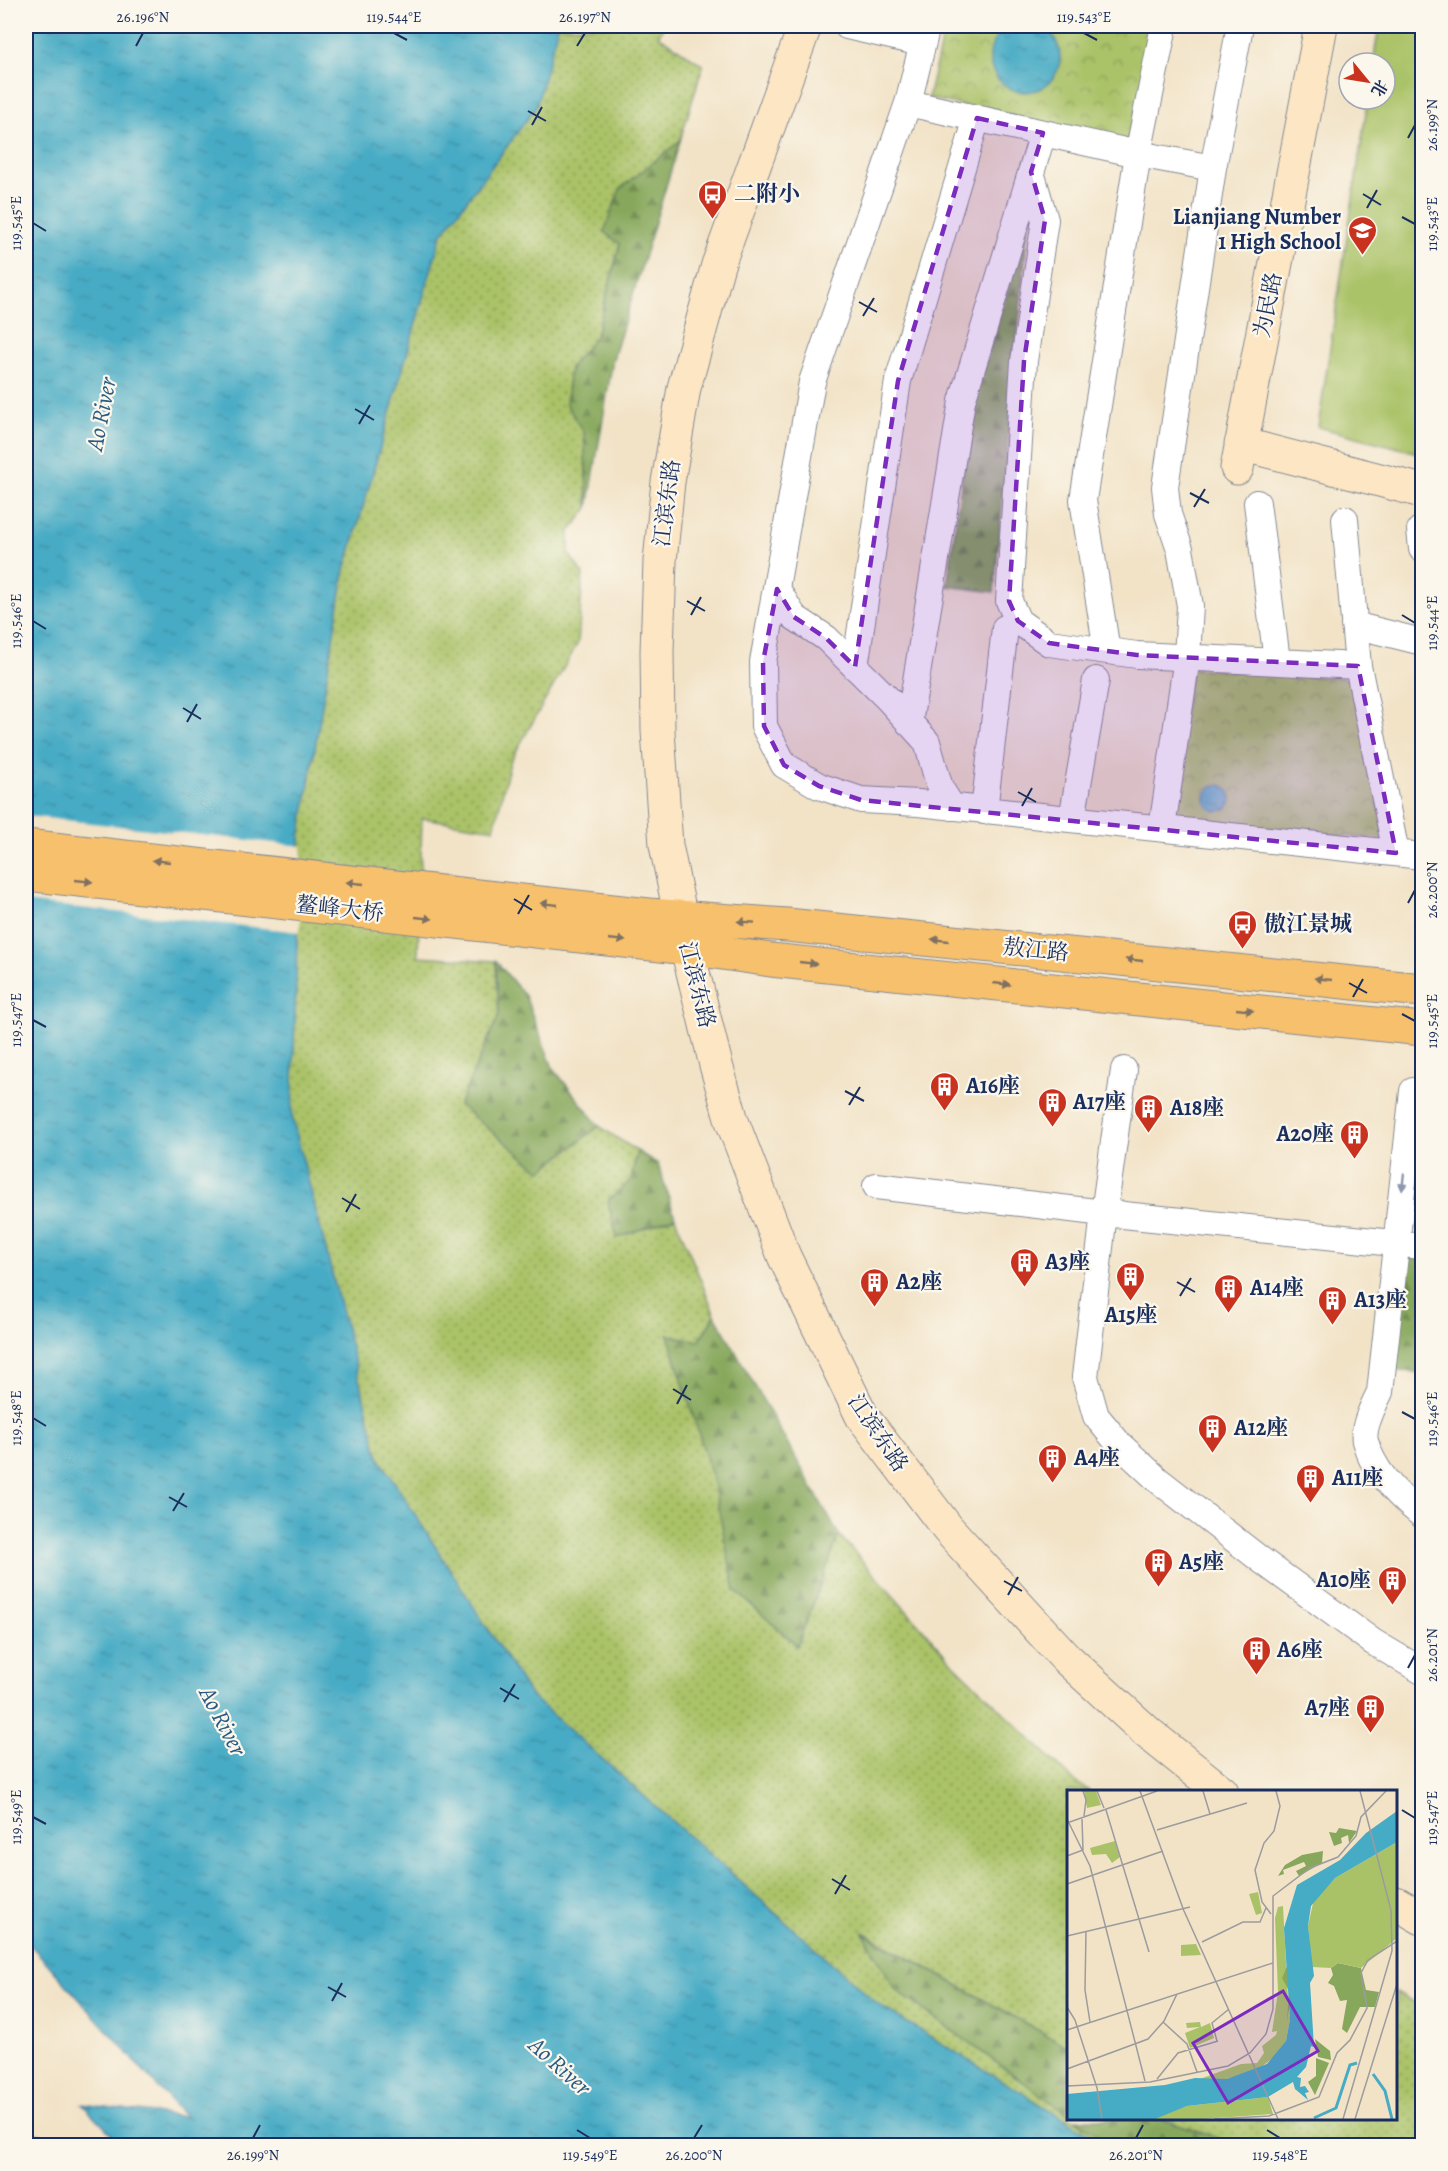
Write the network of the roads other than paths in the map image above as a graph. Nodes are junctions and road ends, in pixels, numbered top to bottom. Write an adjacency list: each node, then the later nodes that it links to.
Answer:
1 (805, 26): 35 (main road, 江滨东路)
2 (847, 26): 6 (street)
3 (1164, 26): 10 (street)
4 (1240, 26): 11 (street)
5 (1321, 26): 13 (main road, 为民路)
6 (924, 34): 7 (street)
7 (908, 103): 8 (street); 16 (street)
8 (977, 118): 9 (street); 24 (street)
9 (1043, 133): 10 (street); 12 (street)
10 (1138, 154): 11 (street); 20 (street)
11 (1213, 168): 21 (street)
12 (1031, 172): 20 (street); 26 (street)
13 (1422, 491)
14 (1257, 503): 22 (street)
15 (1345, 519): 17 (street)
16 (777, 589): 24 (street); 27 (street)
17 (1354, 625): 19 (street); 23 (street)
18 (1005, 628): 28 (street)
19 (1422, 642)
20 (1107, 651): 21 (street)
21 (1187, 657): 22 (street); 30 (street)
22 (1276, 661): 23 (street)
23 (1358, 666): 32 (street)
24 (855, 667): 26 (street)
25 (1096, 680): 29 (street)
26 (909, 723): 27 (street)
27 (952, 807): 28 (street)
28 (984, 812): 29 (street)
29 (1072, 819): 30 (street)
30 (1162, 828): 32 (street)
31 (26, 846): 35 (main road, 鳌峰大桥, one-way to 31)
32 (1396, 853): 33 (street)
33 (1422, 856)
34 (26, 874): 35 (main road, 鳌峰大桥, one-way to 35)
35 (668, 931): 36 (main road, 敖江路, one-way to 35); 37 (main road, 敖江路, one-way to 37); 46 (main road, 江滨东路)
36 (1422, 990)
37 (1422, 1029)
38 (1124, 1070): 41 (street)
39 (1422, 1093): 42 (street, one-way to 42)
40 (876, 1186): 41 (street)
41 (1104, 1213): 42 (street); 45 (street)
42 (1397, 1243): 43 (street); 44 (street)
43 (1422, 1246)
44 (1422, 1515)
45 (1422, 1671)
46 (1221, 1790)
47 (1397, 1904): 48 (main road)
48 (1422, 1918)

